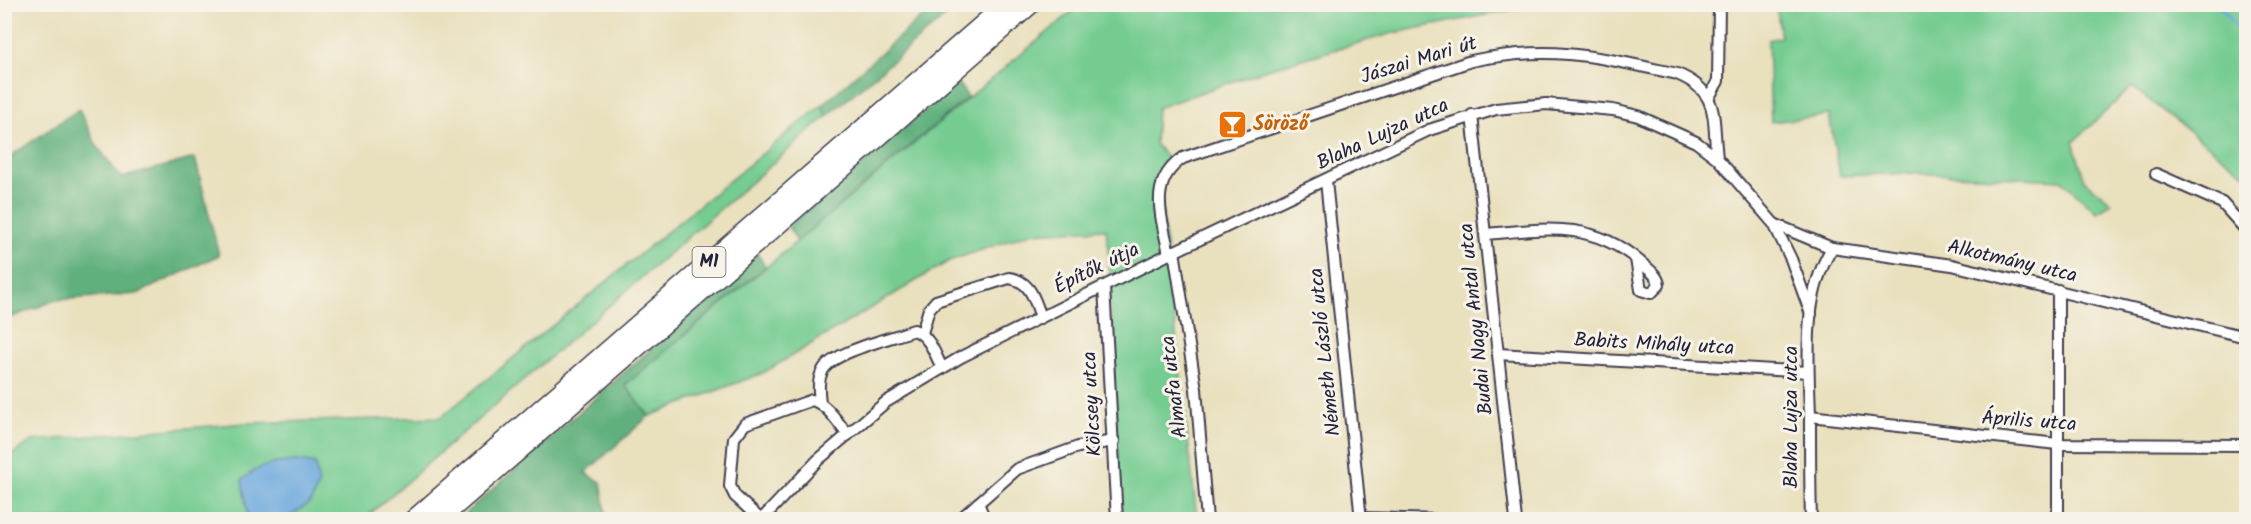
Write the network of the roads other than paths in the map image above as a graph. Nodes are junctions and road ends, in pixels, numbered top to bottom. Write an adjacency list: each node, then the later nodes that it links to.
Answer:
1 (1005, 4): 32 (highway, M1)
2 (1030, 4): 33 (highway, M1)
3 (1719, 4): 4 (street)
4 (1709, 97): 6 (street); 13 (street, Jászai Mari út)
5 (1472, 115): 6 (street, Blaha Lujza utca); 8 (street, Blaha Lujza utca); 11 (street, Budai Nagy Antal utca)
6 (1717, 158): 9 (street, Blaha Lujza utca)
7 (2156, 174): 10 (street)
8 (1326, 181): 13 (street, Blaha Lujza utca); 39 (street, Németh László utca)
9 (1774, 224): 12 (street, Alkotmány utca); 18 (street, Blaha Lujza utca)
10 (2247, 230)
11 (1487, 234): 14 (street); 22 (street, Budai Nagy Antal utca)
12 (1832, 248): 16 (street, Alkotmány utca); 18 (street, Blaha Lujza utca)
13 (1172, 252): 15 (street, Építők útja); 38 (street, Almafa utca)
14 (1636, 259)
15 (1104, 287): 19 (street, Építők útja); 28 (street, Kölcsey utca)
16 (2058, 290): 21 (street, Alkotmány utca); 29 (street)
17 (2247, 313): 21 (street, Alkotmány utca)
18 (1811, 314): 24 (street, Blaha Lujza utca)
19 (1041, 317): 20 (street, Építők útja); 23 (street, Építők útja)
20 (922, 333): 23 (street); 25 (street)
21 (2244, 337)
22 (1498, 354): 24 (street, Babits Mihály utca); 41 (street, Budai Nagy Antal utca)
23 (942, 368): 27 (street, Építők útja)
24 (1808, 372): 26 (street, Blaha Lujza utca)
25 (819, 402): 27 (street); 34 (street, Építők útja)
26 (1810, 416): 29 (street, Április utca); 42 (street, Blaha Lujza utca)
27 (848, 435): 34 (street, Építők útja)
28 (1114, 441): 31 (street); 37 (street, Kölcsey utca)
29 (2057, 444): 30 (street, Április utca); 43 (street)
30 (2247, 445)
31 (978, 503): 35 (street); 36 (street)
32 (413, 519)
33 (439, 519)
34 (761, 519)
35 (959, 519)
36 (985, 519)
37 (1117, 519)
38 (1207, 519)
39 (1361, 519): 40 (street)
40 (1443, 519)
41 (1516, 519)
42 (1811, 519)
43 (2058, 519)

